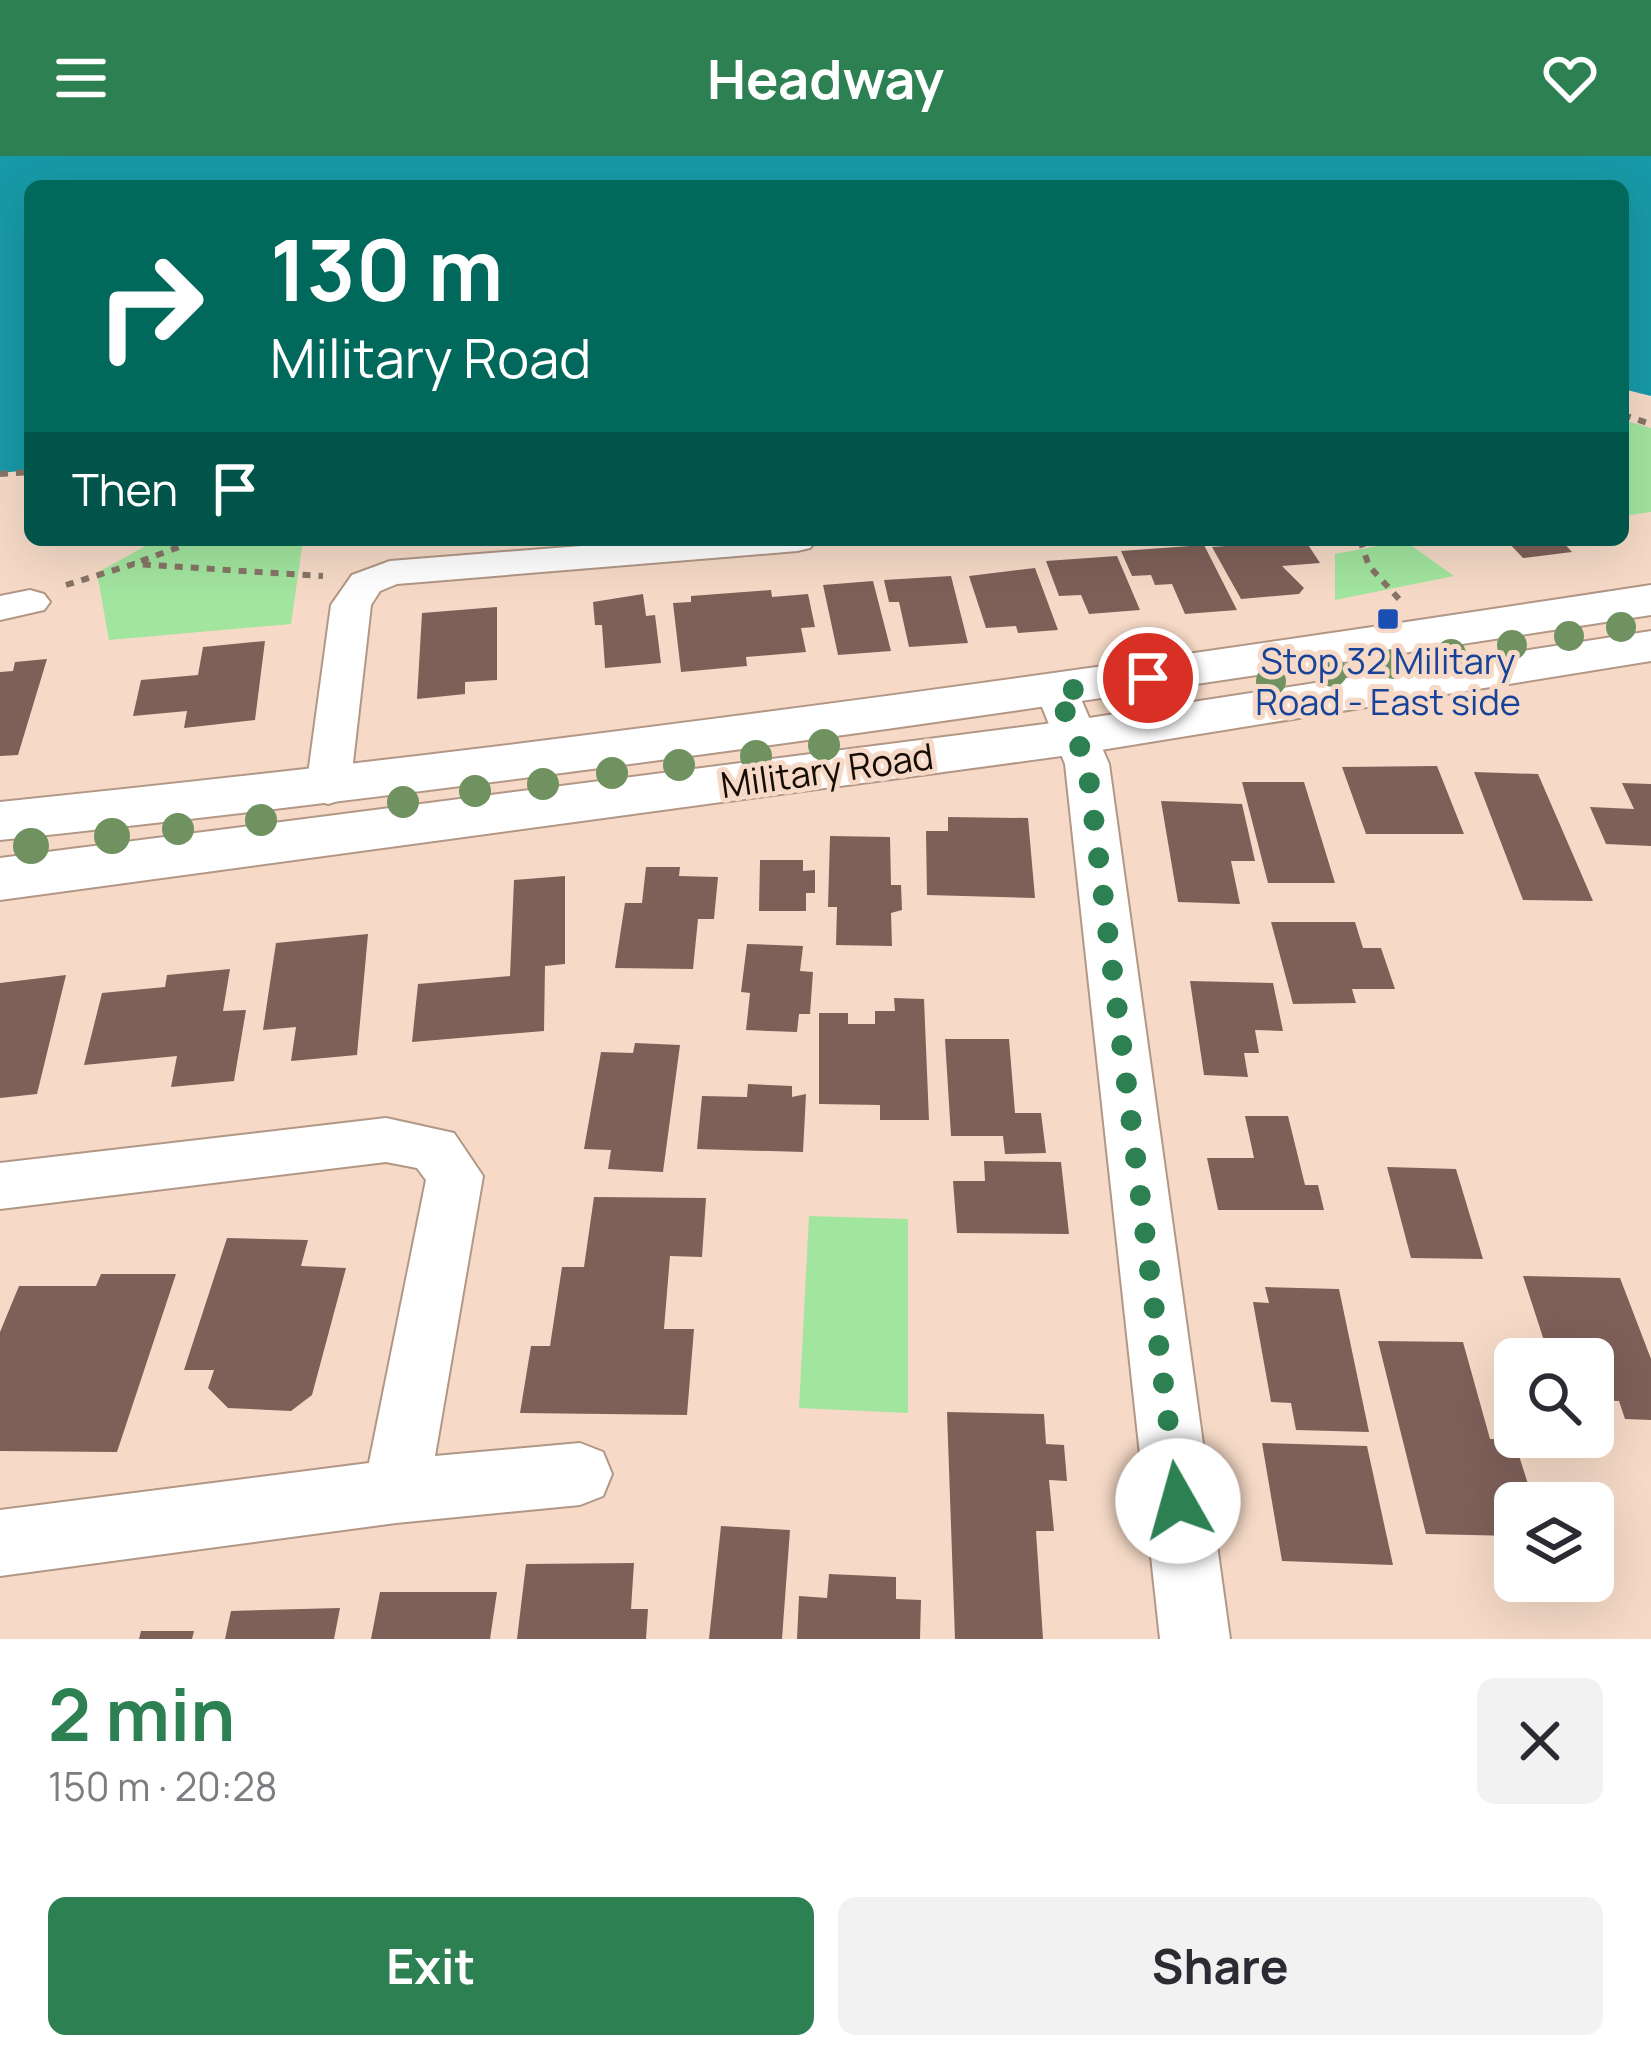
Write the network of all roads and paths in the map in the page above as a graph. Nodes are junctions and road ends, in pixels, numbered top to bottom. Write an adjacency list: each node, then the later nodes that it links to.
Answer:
1 (174, 546): 5 (path)
2 (182, 546): 6 (path)
3 (723, 546): 7 (street)
4 (1362, 546): 9 (path)
5 (134, 564): 6 (path); 10 (path)
6 (188, 565): 7 (path)
7 (365, 583): 13 (street)
8 (1651, 601): 12 (main road, Military Road)
9 (1405, 604)
10 (15, 605)
11 (1651, 646): 12 (main road, Military Road)
12 (1066, 715): 13 (main road, Military Road); 15 (main road, Military Road); 20 (street)
13 (328, 789): 14 (main road, Military Road)
14 (0, 820)
15 (0, 879)
16 (0, 1186): 18 (street)
17 (580, 1474): 18 (street)
18 (396, 1491): 19 (street)
19 (0, 1543)
20 (1195, 1639)

